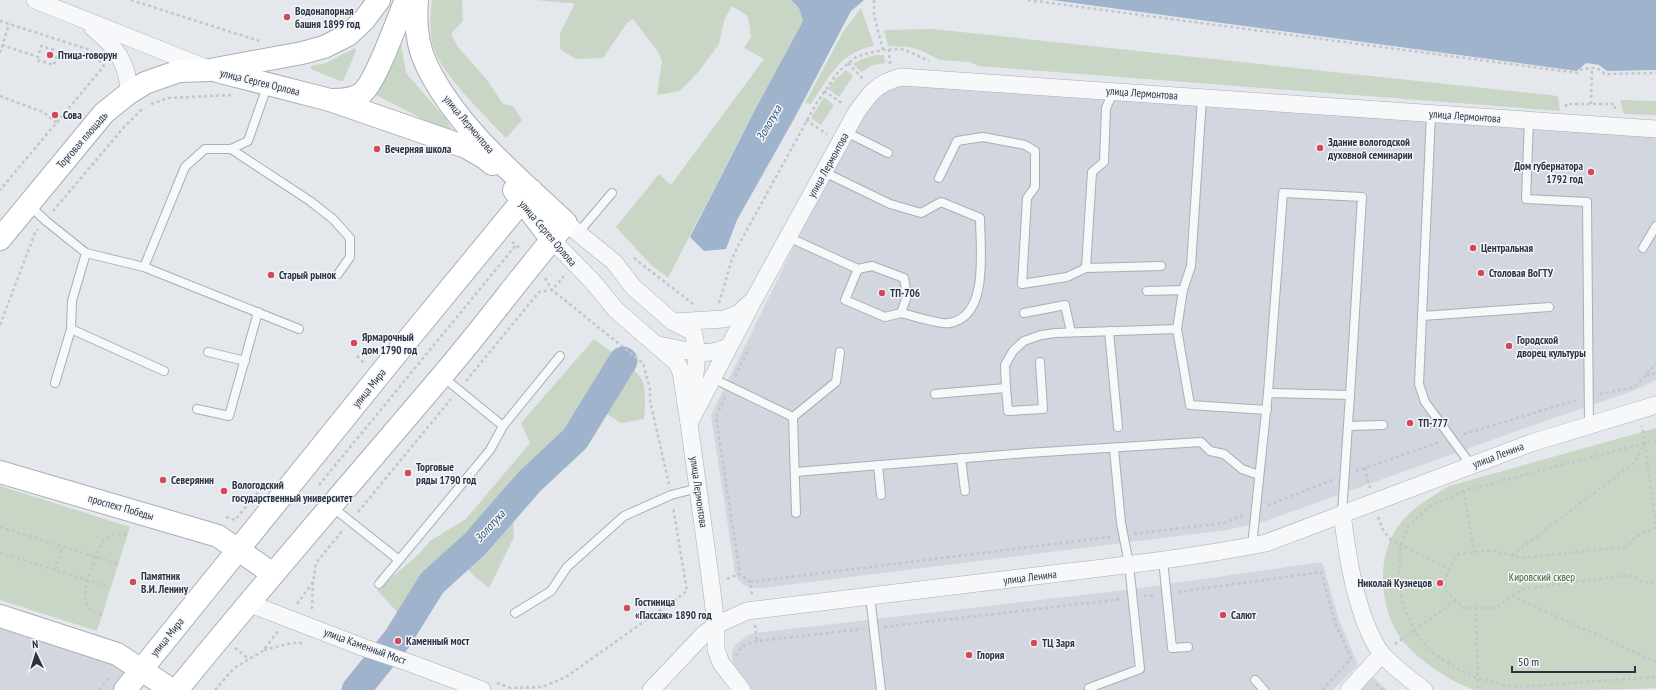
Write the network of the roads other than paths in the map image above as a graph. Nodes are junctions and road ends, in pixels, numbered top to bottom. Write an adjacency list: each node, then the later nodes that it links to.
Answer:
1 (35, 0): 6 (street, улица Сергея Орлова)
2 (379, 0): 7 (main road)
3 (392, 0): 11 (main road)
4 (406, 0): 11 (main road)
5 (417, 0): 22 (main road, улица Лермонтова)
6 (71, 14): 7 (street, улица Сергея Орлова); 10 (street)
7 (210, 70): 8 (main road, улица Сергея Орлова); 10 (main road, Торговая площадь)
8 (268, 84): 13 (main road, улица Сергея Орлова); 20 (lane)
9 (1111, 91): 12 (street, улица Лермонтова); 18 (street, улица Лермонтова); 37 (lane)
10 (129, 93): 27 (main road, Торговая площадь)
11 (359, 95): 13 (main road); 15 (main road)
12 (1202, 98): 14 (street, улица Лермонтова); 40 (lane)
13 (330, 100): 15 (main road, улица Сергея Орлова)
14 (1431, 114): 16 (street, улица Лермонтова); 47 (lane)
15 (378, 116): 19 (main road, улица Сергея Орлова)
16 (1529, 120): 17 (street, улица Лермонтова); 76 (lane)
17 (1656, 129)
18 (846, 132): 21 (lane); 23 (street, улица Лермонтова)
19 (466, 147): 22 (main road); 26 (main road, улица Сергея Орлова)
20 (231, 148): 36 (lane); 39 (lane)
21 (888, 153)
22 (497, 157): 26 (main road, улица Сергея Орлова)
23 (824, 172): 30 (street, улица Лермонтова); 45 (lane)
24 (939, 178): 37 (lane)
25 (612, 193): 29 (lane)
26 (526, 195): 29 (main road, улица Сергея Орлова); 32 (main road, улица Сергея Орлова); 94 (main road, улица Мира)
27 (28, 204): 31 (main road, Торговая площадь); 34 (lane)
28 (1656, 226): 33 (lane)
29 (572, 228): 32 (main road); 48 (street, улица Сергея Орлова)
30 (788, 237): 38 (lane); 42 (street, улица Лермонтова)
31 (0, 239)
32 (552, 240): 54 (street, улица Сергея Орлова); 63 (main road)
33 (1643, 248)
34 (86, 252): 36 (lane); 49 (lane)
35 (1161, 266): 37 (lane)
36 (144, 267): 44 (lane)
37 (1086, 268)
38 (858, 269): 45 (lane); 45 (lane)
39 (338, 274)
40 (1183, 290): 41 (lane); 51 (lane)
41 (1147, 291)
42 (753, 301): 48 (street, улица Лермонтова); 55 (street, улица Лермонтова)
43 (1548, 307): 47 (lane)
44 (258, 312): 50 (lane); 60 (lane)
45 (901, 313)
46 (1024, 313): 53 (lane)
47 (1422, 316): 83 (lane)
48 (673, 322): 54 (street); 58 (street, улица Сергея Орлова)
49 (71, 329): 62 (lane); 65 (lane)
50 (299, 329)
51 (1177, 329): 52 (lane); 72 (lane)
52 (1110, 331): 53 (lane); 79 (lane)
53 (1071, 332): 66 (lane)
54 (657, 345): 58 (street); 74 (street, улица Сергея Орлова)
55 (729, 346): 58 (street); 64 (street, улица Лермонтова)
56 (208, 352): 60 (lane)
57 (840, 352): 73 (lane)
58 (697, 353): 74 (street, улица Сергея Орлова)
59 (560, 356): 77 (lane)
60 (245, 360): 71 (lane)
61 (1040, 362): 66 (lane)
62 (164, 371)
63 (442, 376): 77 (lane); 90 (main road)
64 (712, 378): 73 (lane); 74 (street, улица Лермонтова)
65 (55, 383)
66 (1006, 388): 68 (lane)
67 (1268, 393): 69 (lane); 69 (lane); 72 (lane)
68 (935, 394)
69 (1350, 395): 78 (lane)
70 (1656, 405): 76 (street, улица Ленина)
71 (197, 409)
72 (1266, 410): 86 (lane)
73 (793, 417): 85 (lane)
74 (689, 423): 87 (street, улица Лермонтова)
75 (1383, 425): 78 (lane)
76 (1589, 425): 83 (street, улица Ленина)
77 (503, 426): 95 (lane)
78 (1348, 426): 92 (lane)
79 (1118, 427)
80 (1114, 449): 81 (lane); 86 (lane); 97 (lane)
81 (961, 458): 82 (lane); 88 (lane)
82 (878, 465): 85 (lane); 89 (lane)
83 (1471, 465): 92 (street, улица Ленина)
84 (0, 472): 94 (main road, проспект Победы)
85 (795, 472): 91 (lane)
86 (1259, 475): 93 (lane)
87 (698, 488): 102 (lane); 104 (street, улица Лермонтова)
88 (965, 491)
89 (881, 495)
90 (331, 506): 95 (lane); 98 (main road)
91 (796, 512)
92 (1342, 514): 93 (street, улица Ленина); 106 (street)
93 (1252, 546): 96 (street, улица Ленина)
94 (238, 549): 98 (main road); 107 (main road, улица Мира)
95 (399, 560): 99 (lane)
96 (1163, 560): 97 (street, улица Ленина); 105 (lane)
97 (1129, 564): 100 (street, улица Ленина); 110 (lane)
98 (273, 574): 101 (main road)
99 (379, 584)
100 (870, 596): 104 (street, улица Ленина); 116 (lane)
101 (248, 603): 109 (street, улица Каменный Мост); 113 (main road)
102 (514, 614)
103 (0, 616): 107 (main road)
104 (716, 625): 114 (street, улица Ленина); 115 (street, улица Лермонтова)
105 (1188, 647)
106 (1382, 654): 118 (street); 119 (street)
107 (142, 669): 111 (main road, улица Мира); 112 (main road)
108 (1255, 680): 117 (lane)
109 (489, 686)
110 (1089, 688)
111 (125, 690)
112 (172, 690)
113 (177, 690)
114 (651, 690)
115 (742, 690)
116 (881, 690)
117 (1264, 690)
118 (1349, 690)
119 (1424, 690)

